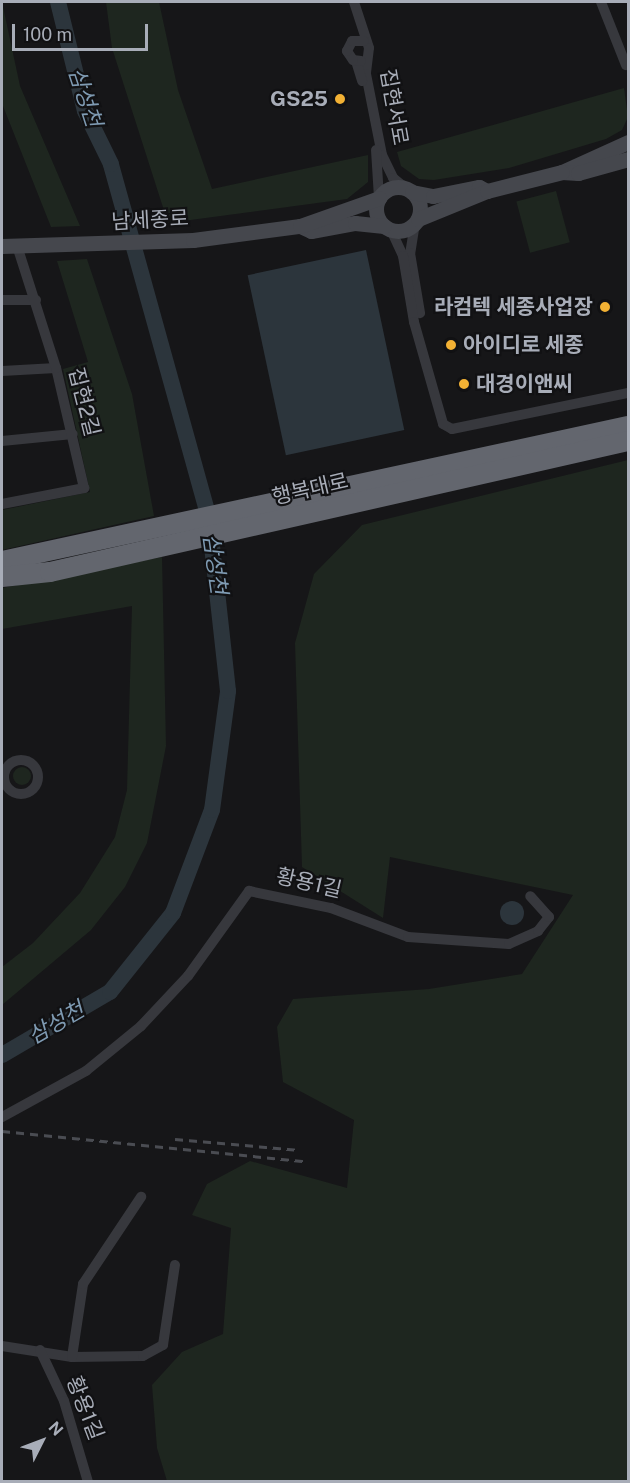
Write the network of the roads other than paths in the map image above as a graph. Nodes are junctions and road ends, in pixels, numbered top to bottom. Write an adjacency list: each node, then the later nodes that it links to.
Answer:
1 (354, 2): 3 (street); 4 (street)
2 (601, 2): 6 (street)
3 (352, 41): 4 (street); 5 (street)
4 (364, 41): 5 (street)
5 (362, 60): 10 (street, 집현서로); 12 (street, 집현서로)
6 (628, 69)
7 (628, 142): 9 (street)
8 (628, 159): 9 (street)
9 (562, 172): 11 (street)
10 (410, 191): 11 (street); 12 (street); 13 (street)
11 (487, 192): 13 (street)
12 (379, 198): 14 (street, 남세종로); 15 (street)
13 (416, 221): 15 (street); 19 (street)
14 (300, 226): 15 (street, 남세종로); 16 (street, 남세종로)
15 (387, 228): 19 (street)
16 (9, 246): 18 (street, 집현2길)
17 (2, 300): 18 (street)
18 (36, 300): 20 (street, 집현2길)
19 (419, 330): 22 (street)
20 (56, 368): 21 (street); 24 (street, 집현2길)
21 (2, 371)
22 (628, 393)
23 (628, 426): 28 (highway, 행복대로)
24 (73, 434): 25 (street); 27 (street, 집현2길)
25 (2, 441)
26 (628, 441): 28 (highway, 행복대로)
27 (2, 504)
28 (260, 515): 29 (highway, 행복대로); 30 (highway, 행복대로)
29 (2, 561)
30 (2, 577)
31 (530, 896): 32 (street, 황용1길)
32 (2, 1117)
33 (141, 1197): 37 (street, 황용1길)
34 (175, 1265): 37 (street, 황용1길)
35 (2, 1346): 36 (street, 황용1길)
36 (40, 1350): 37 (street, 황용1길); 38 (street, 황용1길)
37 (72, 1357)
38 (88, 1482)

